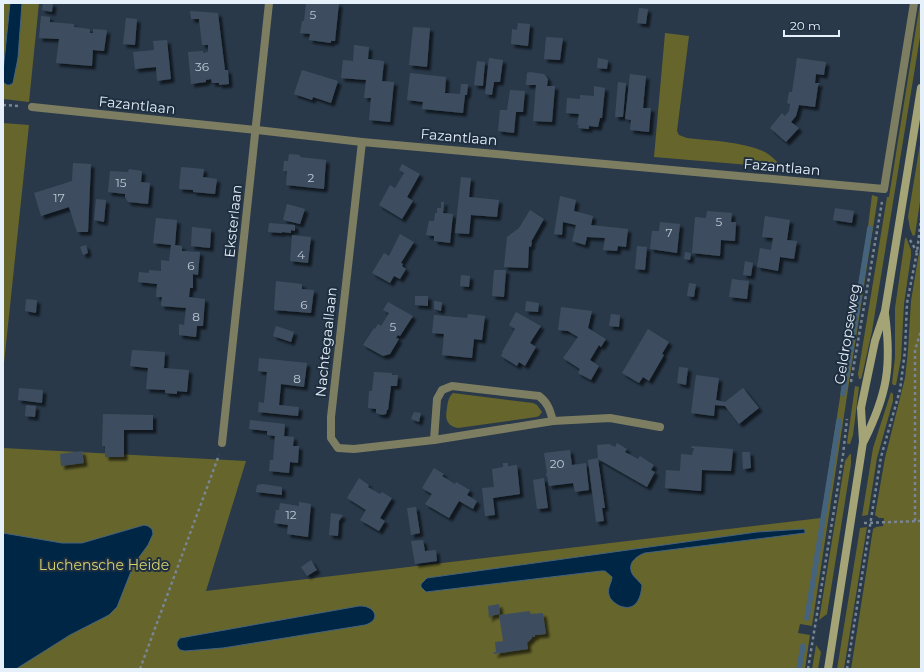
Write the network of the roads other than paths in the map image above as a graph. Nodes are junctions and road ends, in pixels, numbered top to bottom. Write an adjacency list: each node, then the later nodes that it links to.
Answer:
1 (269, 3): 5 (street, Eksterlaan)
2 (914, 3): 6 (street, Fazantlaan)
3 (921, 88): 7 (main road, Geldropseweg)
4 (32, 107): 5 (street, Fazantlaan)
5 (257, 130): 6 (street, Fazantlaan); 12 (street, Eksterlaan)
6 (362, 142): 10 (street, Nachtegaallaan)
7 (885, 311): 11 (main road, Geldropseweg); 11 (main road, Geldropseweg)
8 (553, 421): 9 (street, Nachtegaallaan); 10 (street, Nachtegaallaan); 10 (street)
9 (660, 427)
10 (434, 440)
11 (863, 442): 13 (main road, Geldropseweg)
12 (222, 443)
13 (828, 669)

